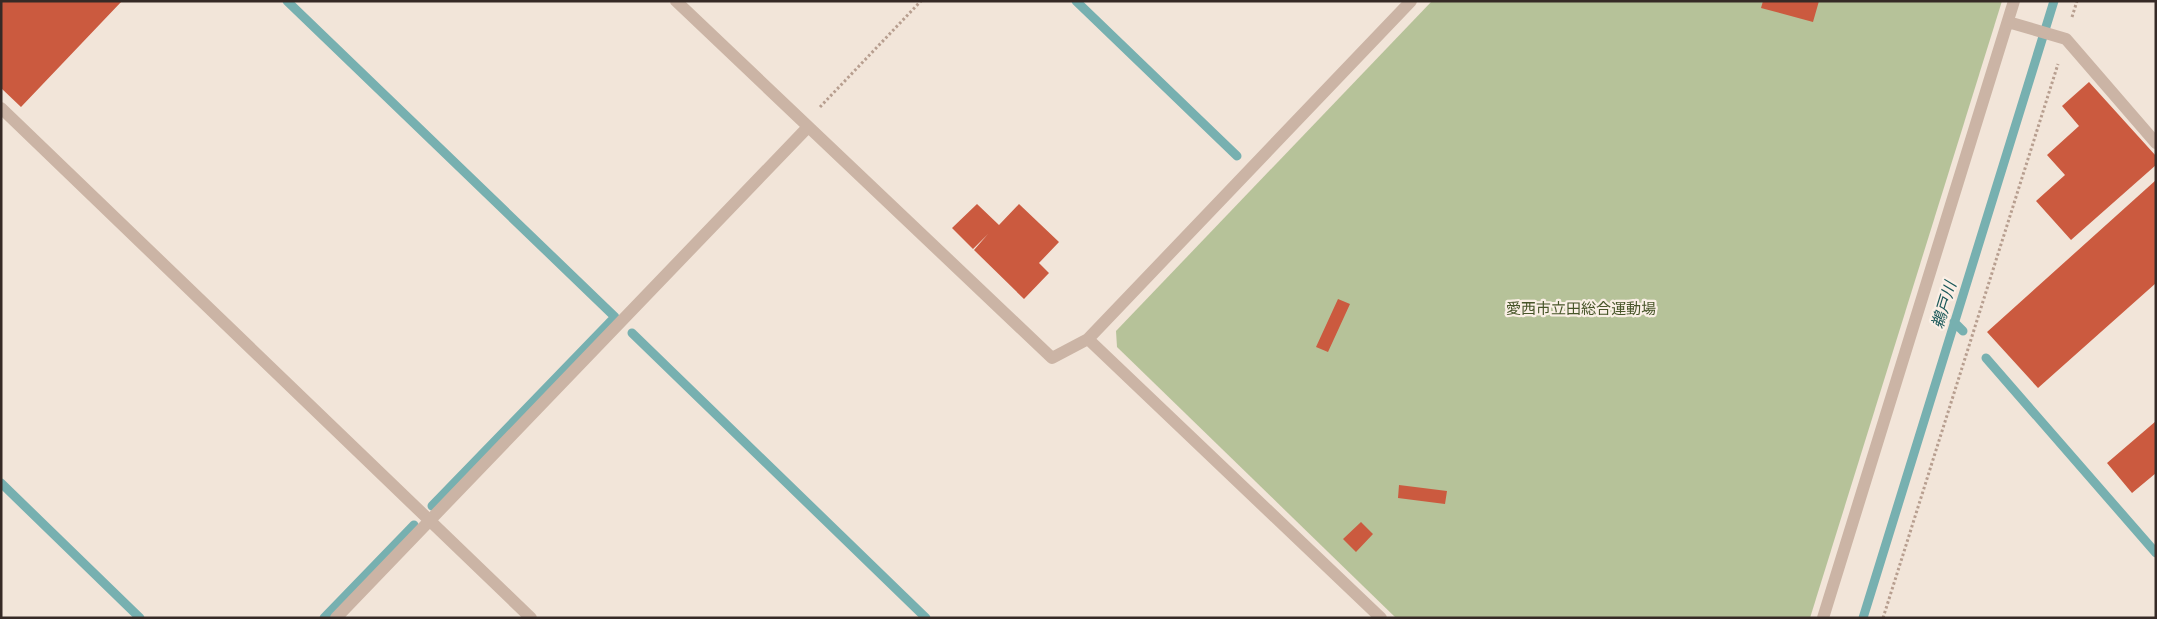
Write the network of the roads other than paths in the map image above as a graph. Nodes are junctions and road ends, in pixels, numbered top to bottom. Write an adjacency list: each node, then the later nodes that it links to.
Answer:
1 (676, 1): 6 (street)
2 (1411, 1): 8 (street)
3 (2014, 1): 4 (street)
4 (2014, 24): 7 (street); 13 (street)
5 (1, 108): 9 (street)
6 (806, 125): 8 (street); 9 (street)
7 (2156, 143)
8 (1088, 339): 12 (street)
9 (430, 520): 10 (street); 11 (street)
10 (336, 618)
11 (531, 618)
12 (1382, 618)
13 (1823, 618)

